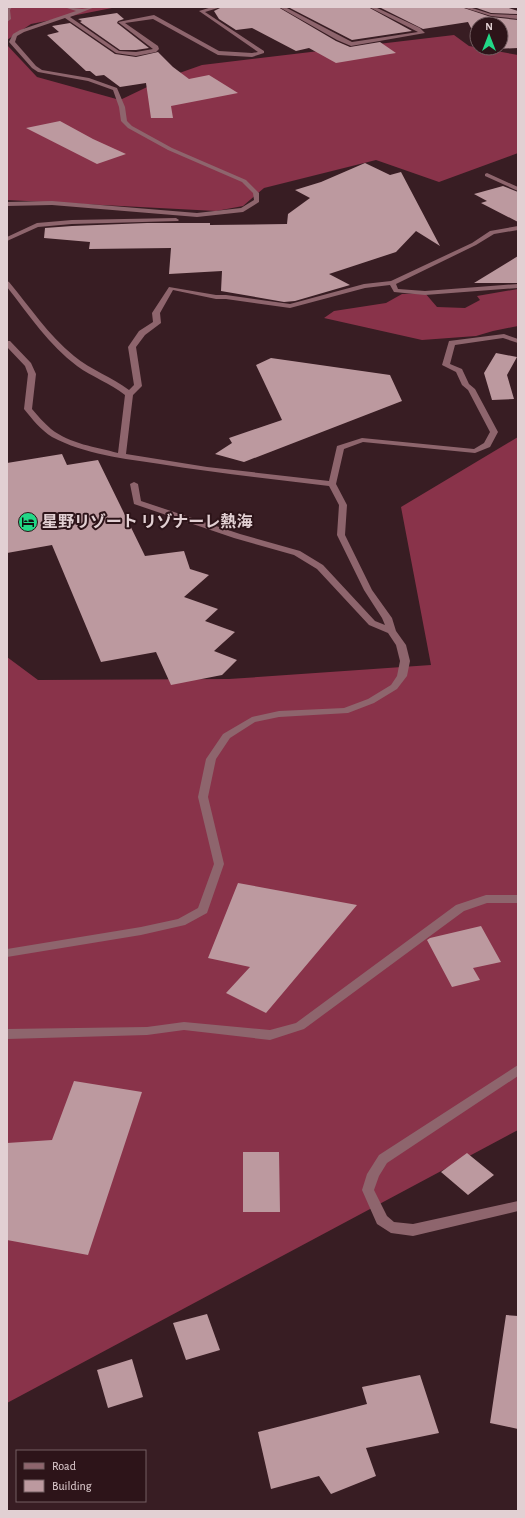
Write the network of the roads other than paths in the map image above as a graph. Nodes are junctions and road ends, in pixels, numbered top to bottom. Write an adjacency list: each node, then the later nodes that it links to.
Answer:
1 (10, 7): 11 (street)
2 (66, 7): 8 (street)
3 (93, 7): 8 (street)
4 (219, 7): 10 (street)
5 (281, 7): 6 (street)
6 (372, 7)
7 (464, 7): 9 (street)
8 (83, 11): 10 (street)
9 (518, 16)
10 (67, 17): 14 (street)
11 (7, 20)
12 (487, 175): 13 (street)
13 (518, 189)
14 (7, 204)
15 (176, 220): 17 (street)
16 (518, 228): 19 (street)
17 (7, 239)
18 (7, 282): 23 (street)
19 (392, 283): 20 (street); 23 (street)
20 (518, 286)
21 (518, 341): 26 (street)
22 (7, 343): 24 (street)
23 (129, 394): 24 (street)
24 (122, 456): 26 (street)
25 (134, 484): 27 (street)
26 (332, 484): 27 (street)
27 (391, 631): 29 (street)
28 (518, 899): 30 (street)
29 (7, 953)
30 (7, 1034)
31 (518, 1070): 32 (street)
32 (518, 1206)

